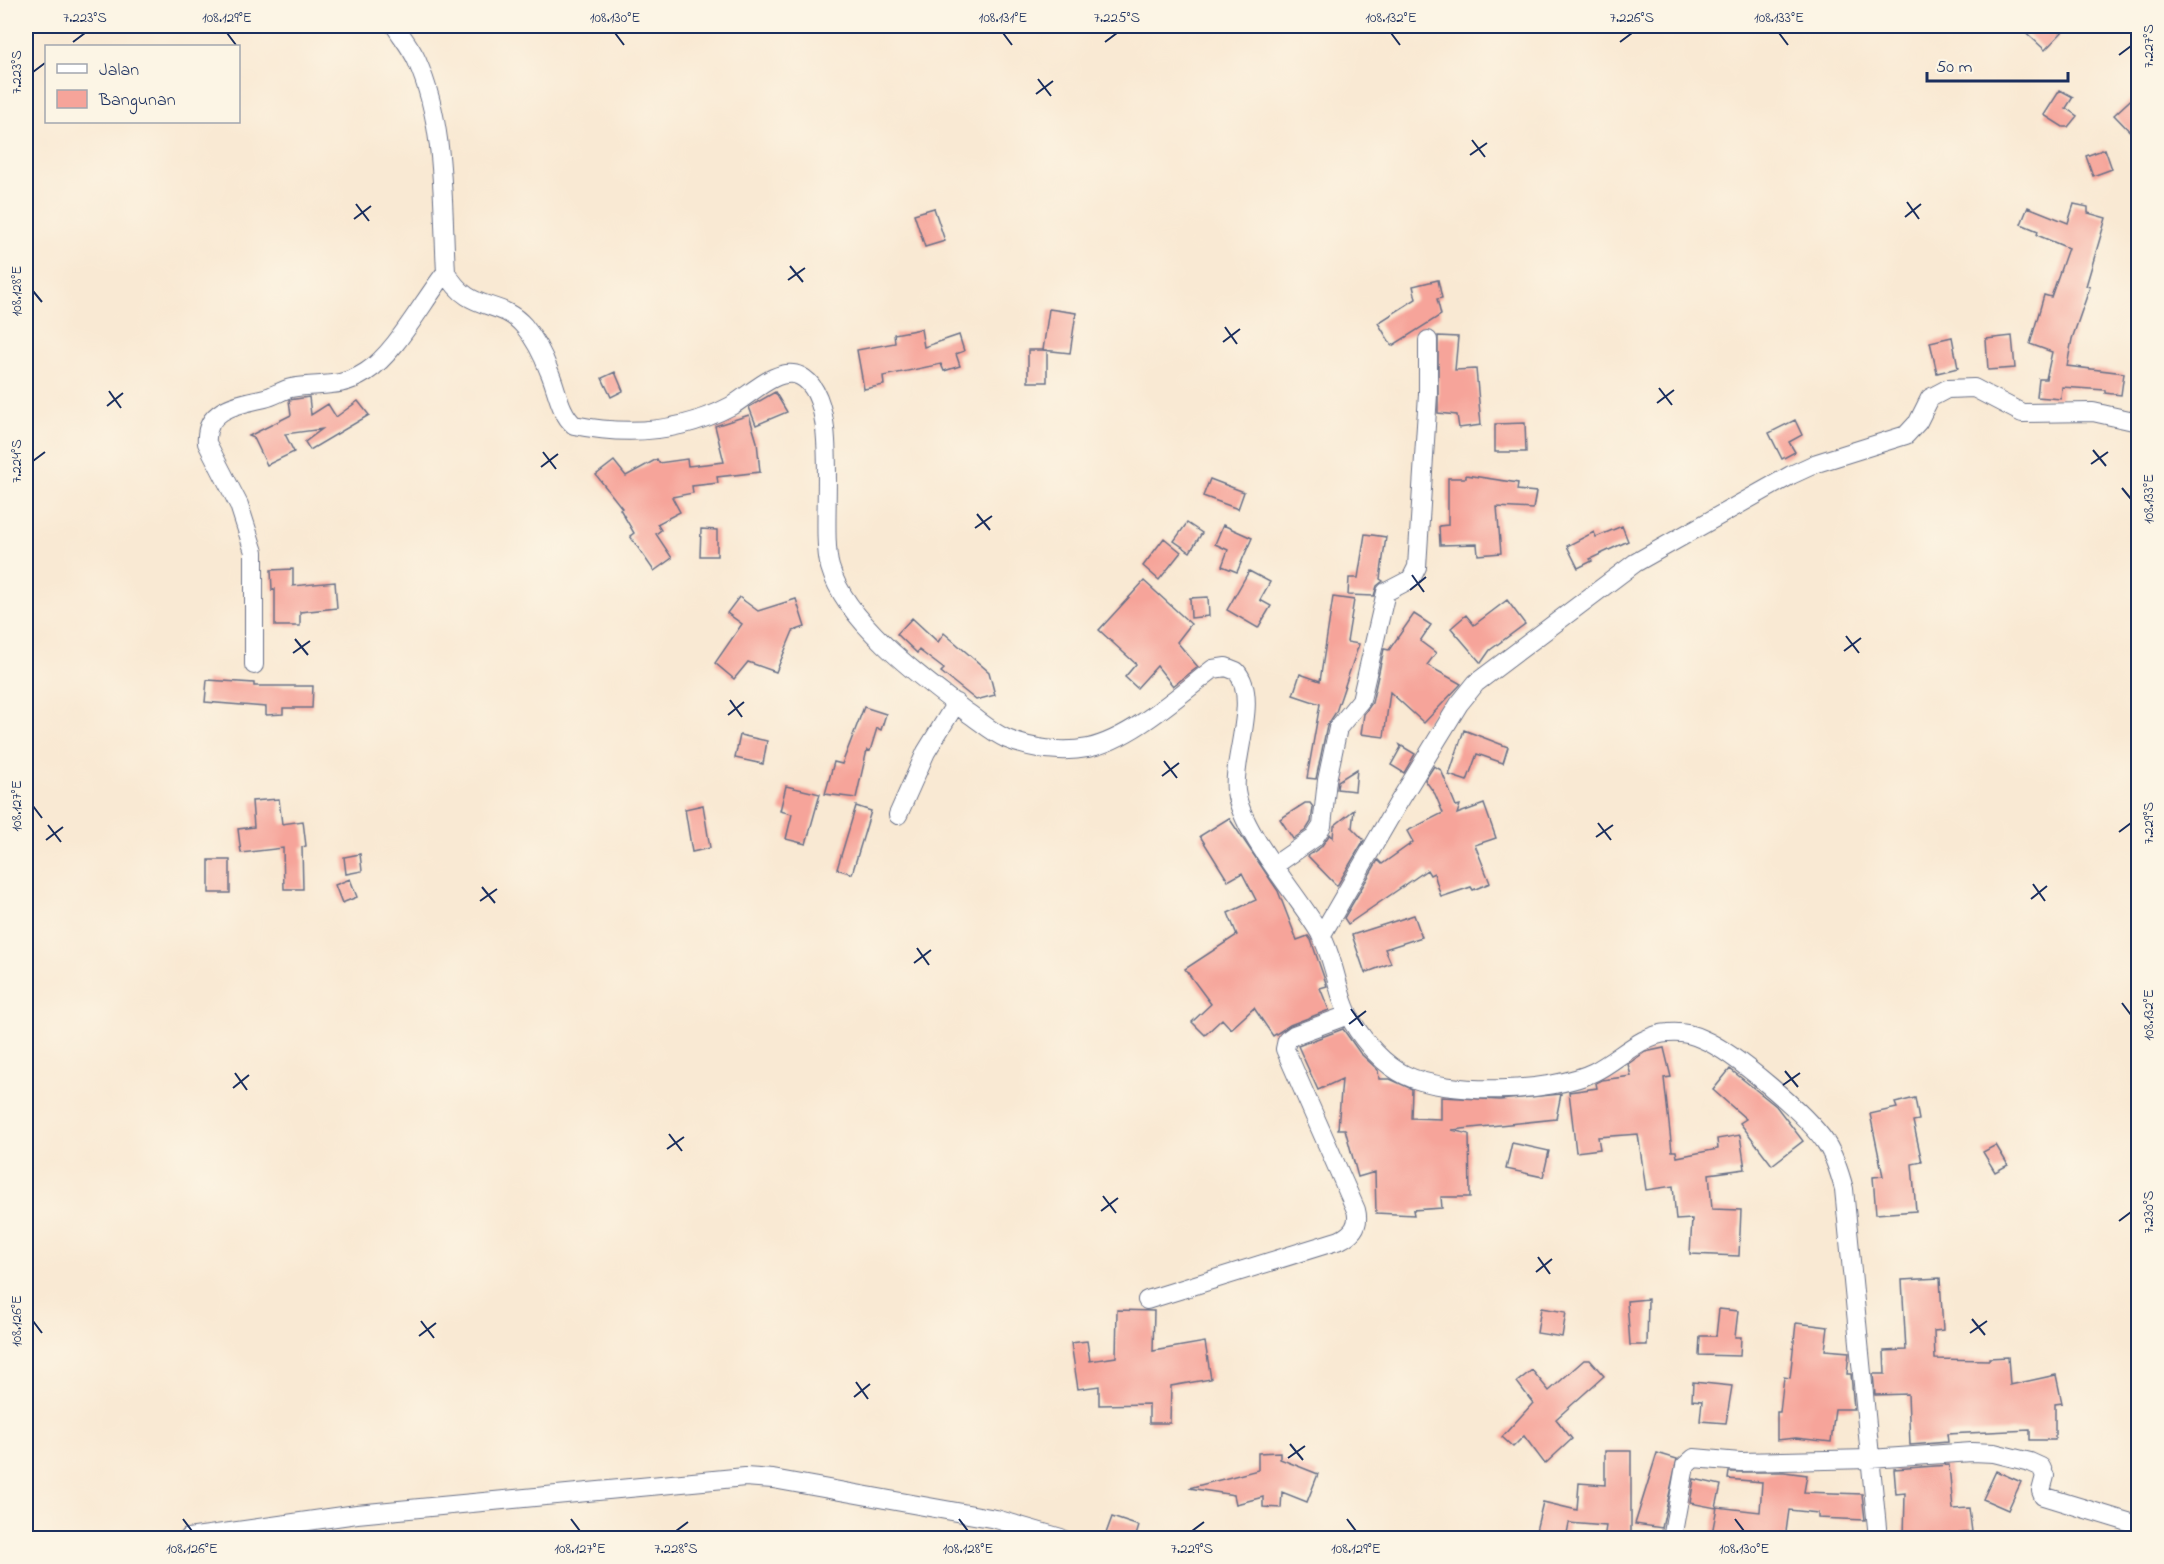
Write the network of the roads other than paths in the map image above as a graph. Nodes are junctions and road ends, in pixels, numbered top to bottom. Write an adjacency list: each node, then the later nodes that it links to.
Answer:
1 (395, 26): 2 (street)
2 (446, 272): 5 (street); 6 (street)
3 (1428, 340): 8 (street)
4 (2139, 422): 9 (street)
5 (254, 664)
6 (956, 703): 7 (street); 8 (street)
7 (898, 815)
8 (1275, 866): 9 (street)
9 (1321, 936): 10 (street)
10 (1348, 1015): 11 (street); 12 (street)
11 (1147, 1300)
12 (1870, 1459): 13 (street); 16 (street); 17 (street)
13 (2139, 1525)
14 (188, 1539): 15 (street)
15 (1061, 1539)
16 (1672, 1539)
17 (1878, 1539)

